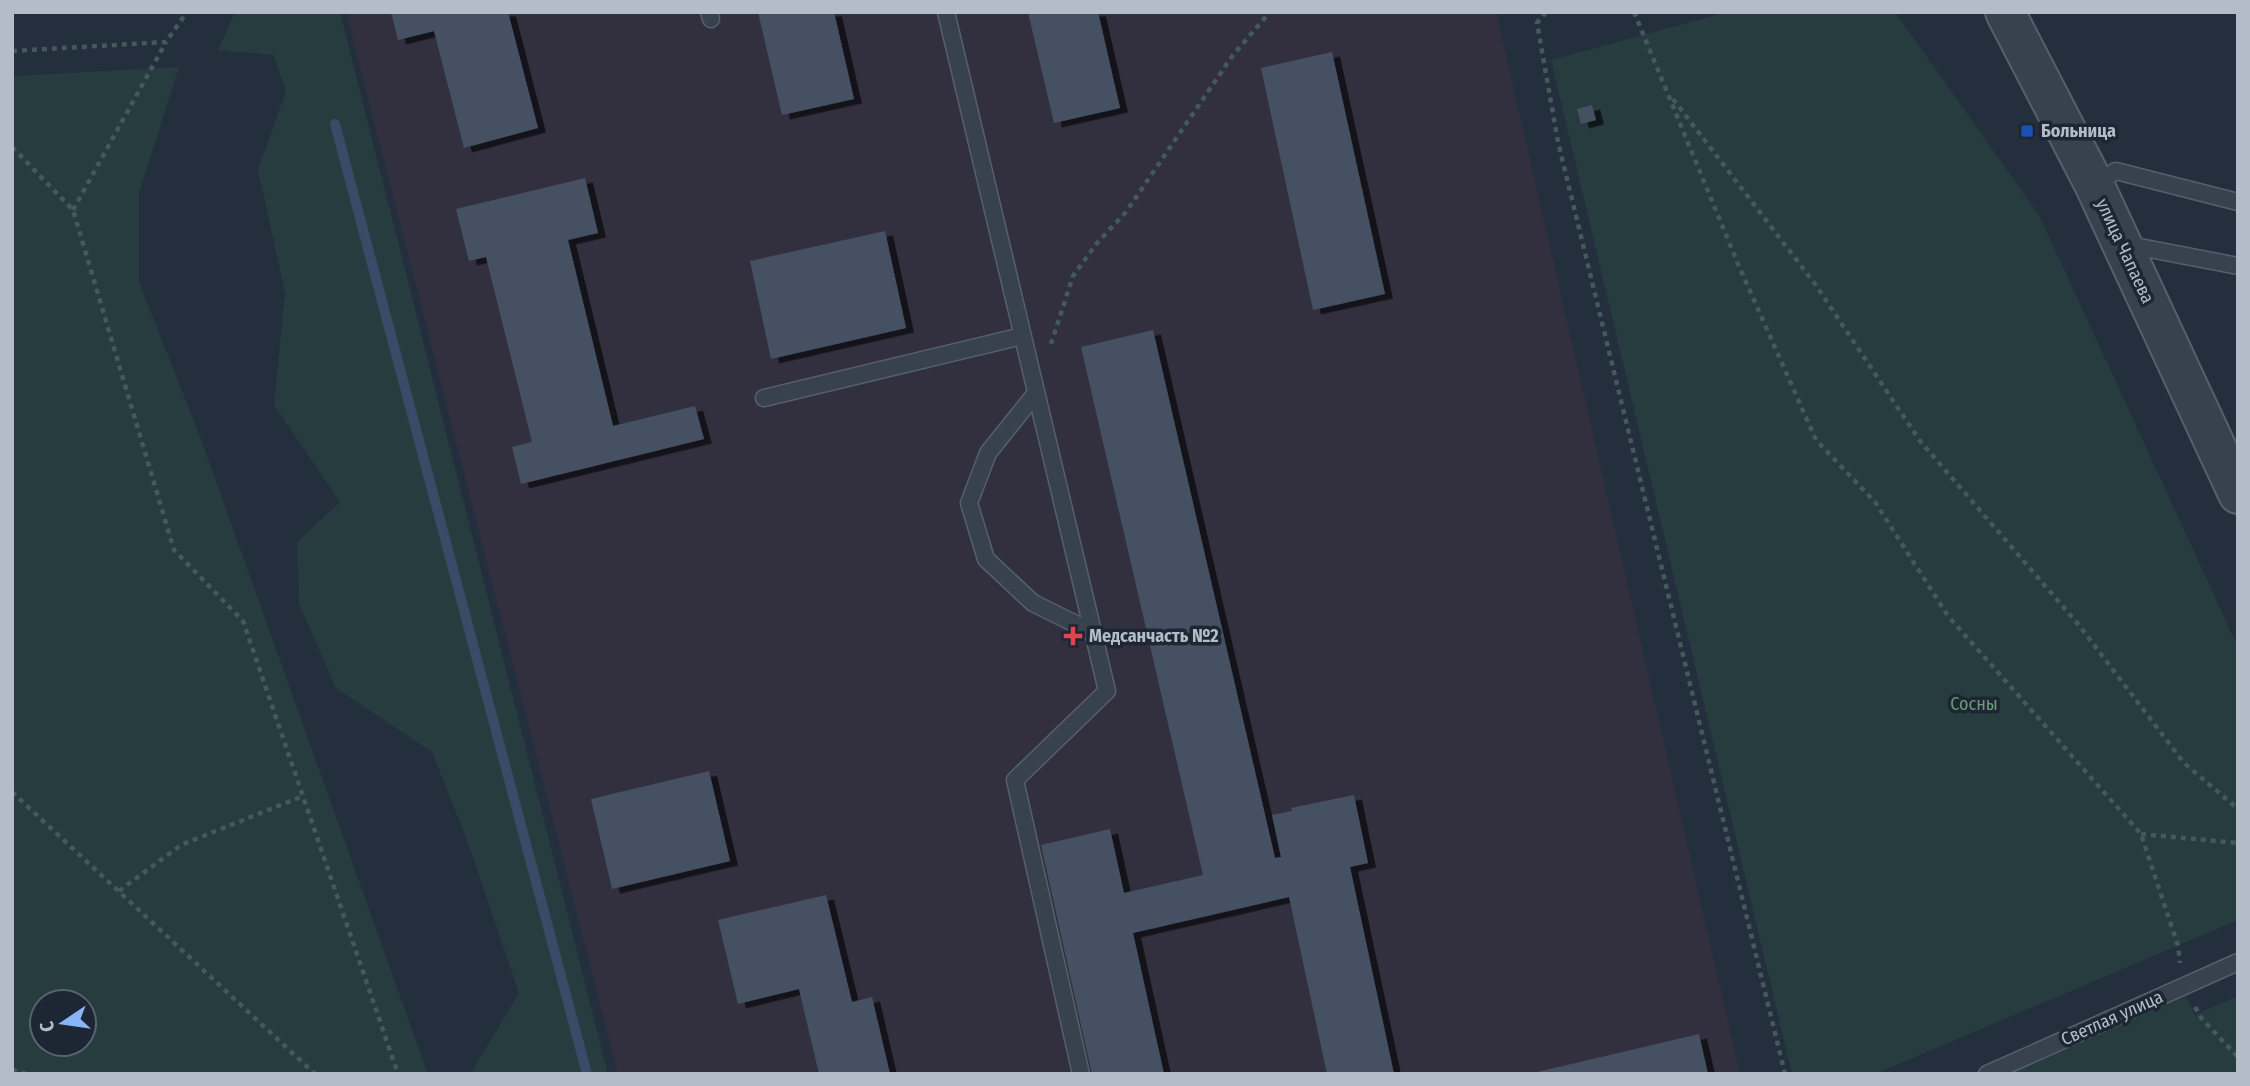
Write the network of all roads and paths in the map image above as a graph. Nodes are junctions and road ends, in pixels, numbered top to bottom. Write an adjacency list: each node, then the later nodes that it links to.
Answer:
1 (187, 12): 7 (path)
2 (946, 12): 16 (lane)
3 (1270, 12): 17 (path)
4 (1546, 12): 35 (path)
5 (1634, 12): 9 (path)
6 (2005, 12): 11 (street, улица Чапаева)
7 (166, 41): 8 (path); 13 (path)
8 (12, 51)
9 (1668, 92): 23 (path); 24 (path)
10 (12, 147): 13 (path)
11 (2094, 184): 12 (lane); 14 (street, улица Чапаева)
12 (2238, 202)
13 (73, 210): 22 (path)
14 (2121, 243): 15 (lane); 19 (street, улица Чапаева)
15 (2238, 266)
16 (1022, 336): 17 (lane); 18 (lane)
17 (1036, 393): 20 (lane); 20 (lane)
18 (764, 398)
19 (2238, 494)
20 (1093, 632): 34 (lane)
21 (12, 792): 26 (path)
22 (303, 796): 26 (path); 33 (path)
23 (2238, 809)
24 (2141, 834): 25 (path); 28 (path)
25 (2238, 843)
26 (118, 891): 32 (path)
27 (2238, 962): 28 (lane, Светлая улица)
28 (2183, 986): 29 (path); 36 (lane, Светлая улица)
29 (2238, 1057)
30 (12, 1070): 31 (path)
31 (27, 1074)
32 (315, 1074)
33 (398, 1074)
34 (1081, 1074)
35 (1784, 1074)
36 (1987, 1074)

